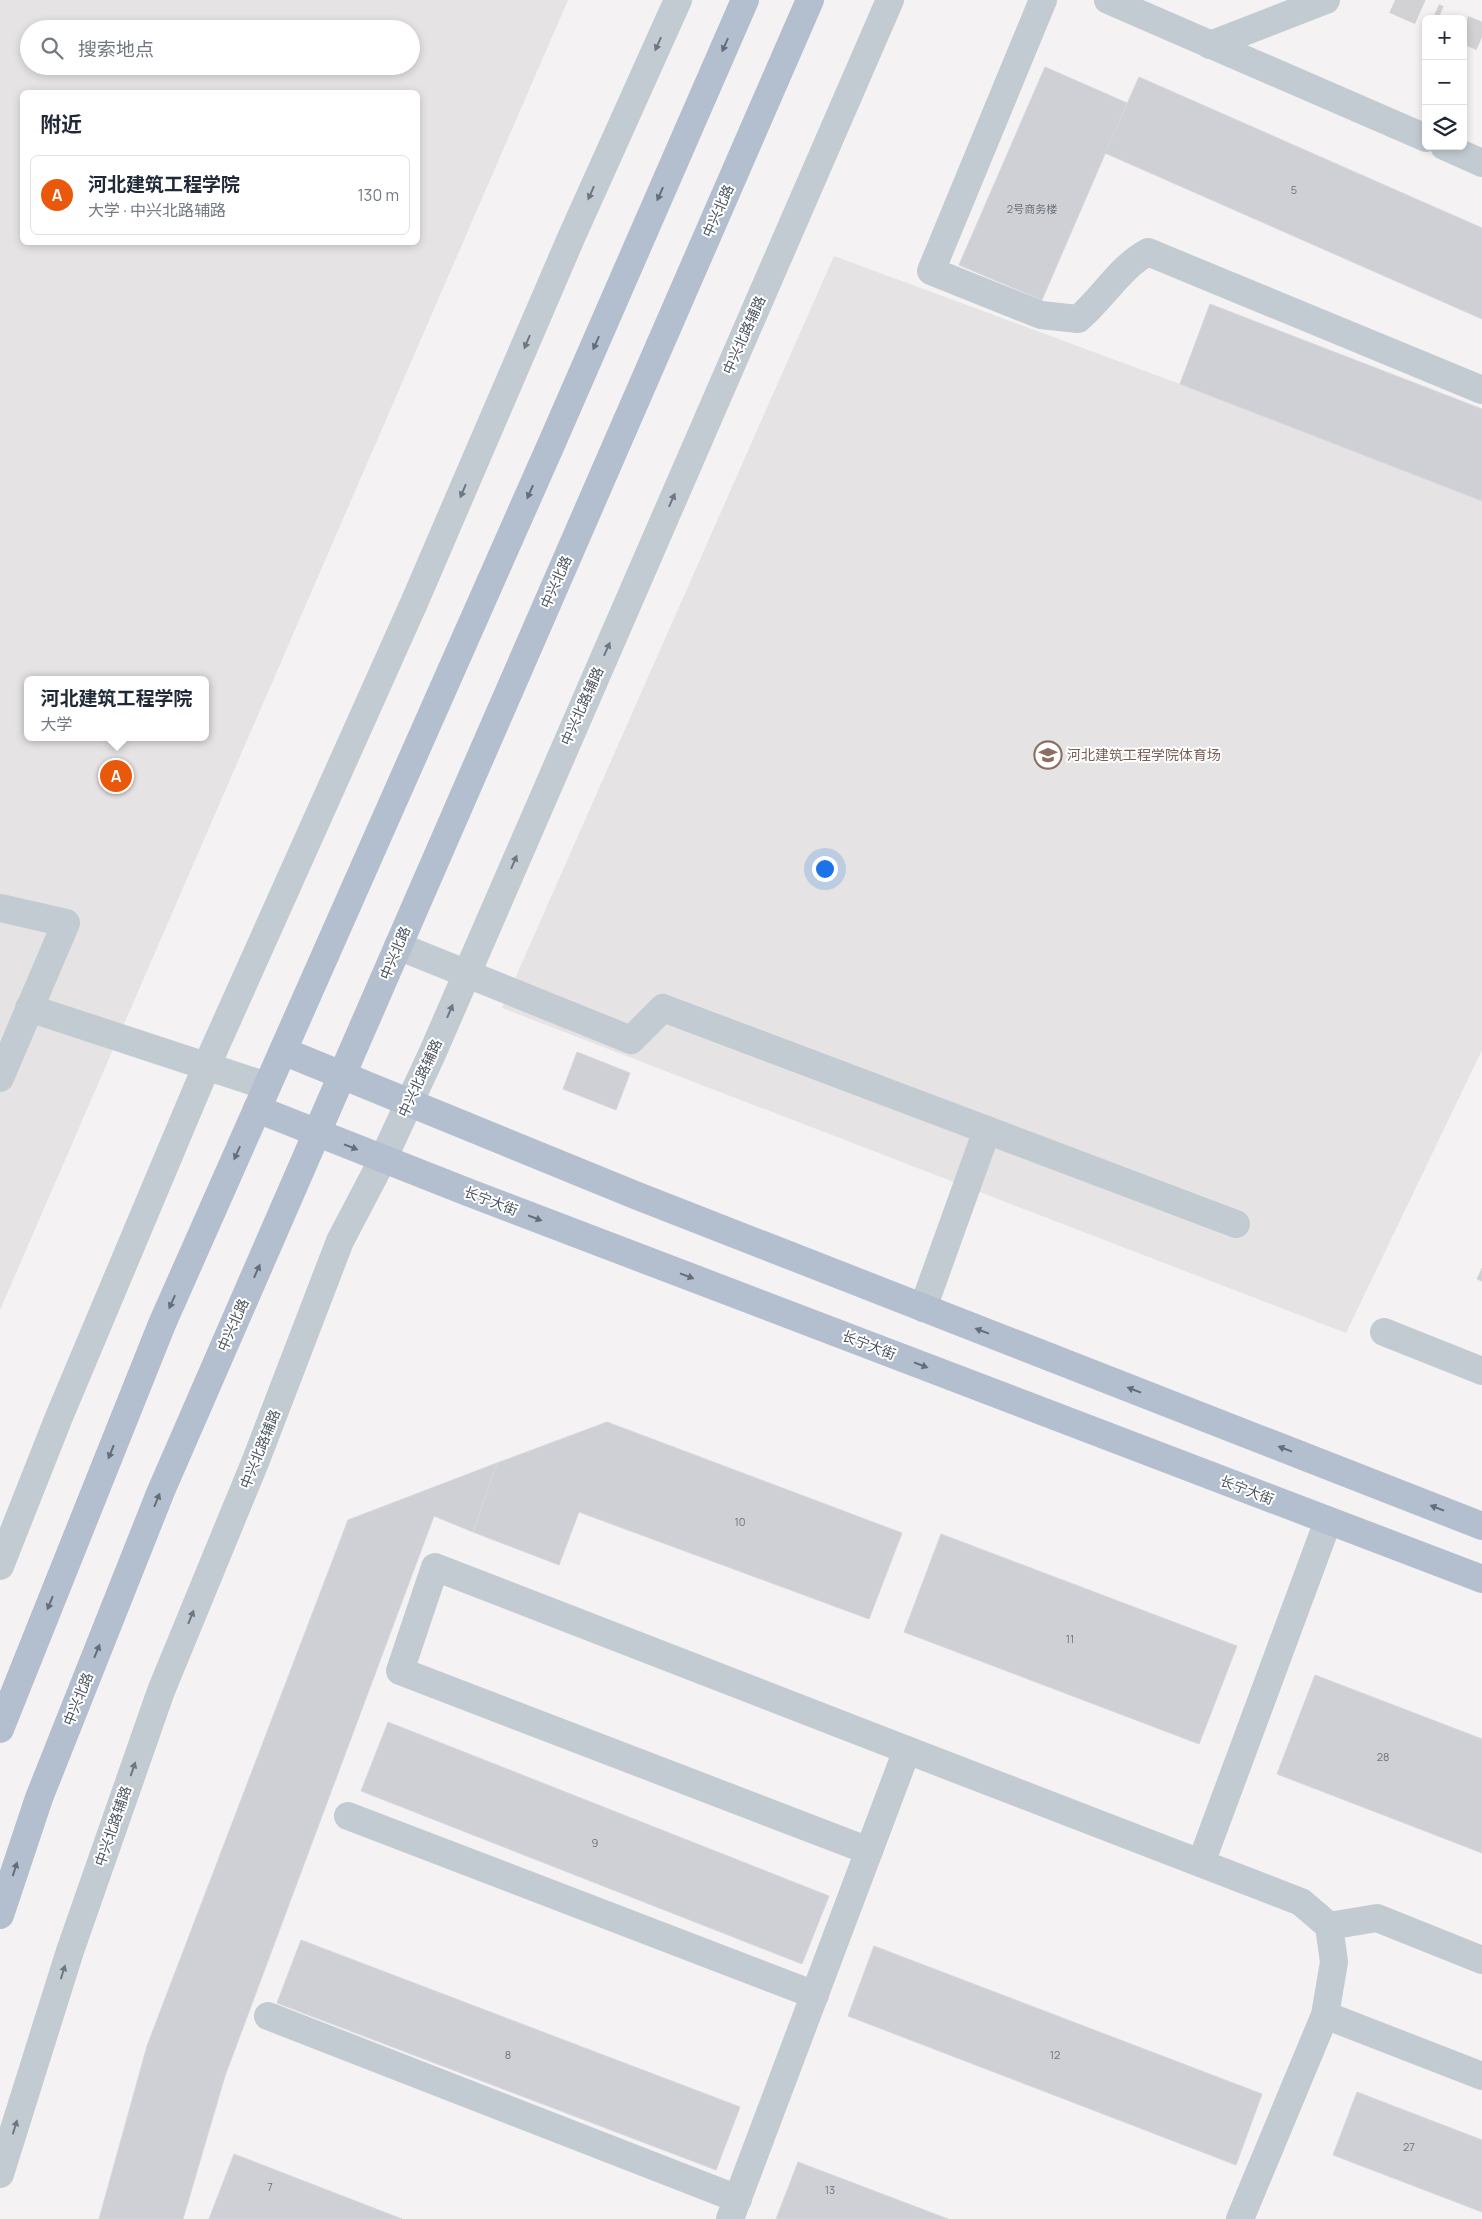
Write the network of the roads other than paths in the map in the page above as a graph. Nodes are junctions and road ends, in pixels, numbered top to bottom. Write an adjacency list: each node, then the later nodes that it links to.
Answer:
1 (678, 0): 18 (street, one-way to 18)
2 (745, 0): 17 (main road, one-way to 17)
3 (810, 0): 14 (main road, 中兴北路)
4 (890, 0): 15 (street, 中兴北路辅路, one-way to 4)
5 (1043, 0): 12 (street)
6 (1108, 0): 8 (street)
7 (1326, 0): 8 (street)
8 (1210, 45): 9 (street)
9 (1422, 136)
10 (1453, 150): 11 (street)
11 (1482, 163)
12 (1482, 390)
13 (0, 908): 16 (street)
14 (398, 946): 15 (street); 19 (main road, 中兴北路)
15 (466, 974): 22 (street, 中兴北路辅路, one-way to 15); 23 (street)
16 (29, 1008): 18 (street); 20 (street)
17 (283, 1051): 19 (main road); 21 (main road)
18 (207, 1066): 21 (street); 32 (street)
19 (342, 1076): 22 (main road); 24 (main road, 中兴北路)
20 (0, 1078)
21 (262, 1097): 24 (main road, 长宁大街); 34 (main road, one-way to 34)
22 (408, 1103): 25 (street, 中兴北路辅路); 27 (main road)
23 (987, 1130): 26 (street); 27 (street)
24 (317, 1134): 25 (main road, 长宁大街, one-way to 25); 39 (main road, 中兴北路, one-way to 24)
25 (382, 1159): 30 (main road, 长宁大街, one-way to 30); 46 (street, 中兴北路辅路, one-way to 25)
26 (1236, 1224)
27 (922, 1308): 31 (main road, one-way to 27)
28 (1384, 1332): 29 (street)
29 (1482, 1371)
30 (1328, 1520): 33 (main road, 长宁大街); 38 (street)
31 (1482, 1526)
32 (0, 1566)
33 (1482, 1579)
34 (0, 1729)
35 (907, 1750): 37 (street); 37 (street); 38 (street)
36 (348, 1816): 42 (street)
37 (869, 1851): 42 (street)
38 (1201, 1863): 40 (street)
39 (0, 1915)
40 (1329, 1926): 41 (street); 43 (street)
41 (1482, 1960)
42 (815, 1995): 47 (street)
43 (1325, 2015): 45 (street); 48 (street)
44 (268, 2016): 47 (street)
45 (1482, 2076)
46 (0, 2174)
47 (734, 2209)
48 (1240, 2219)

